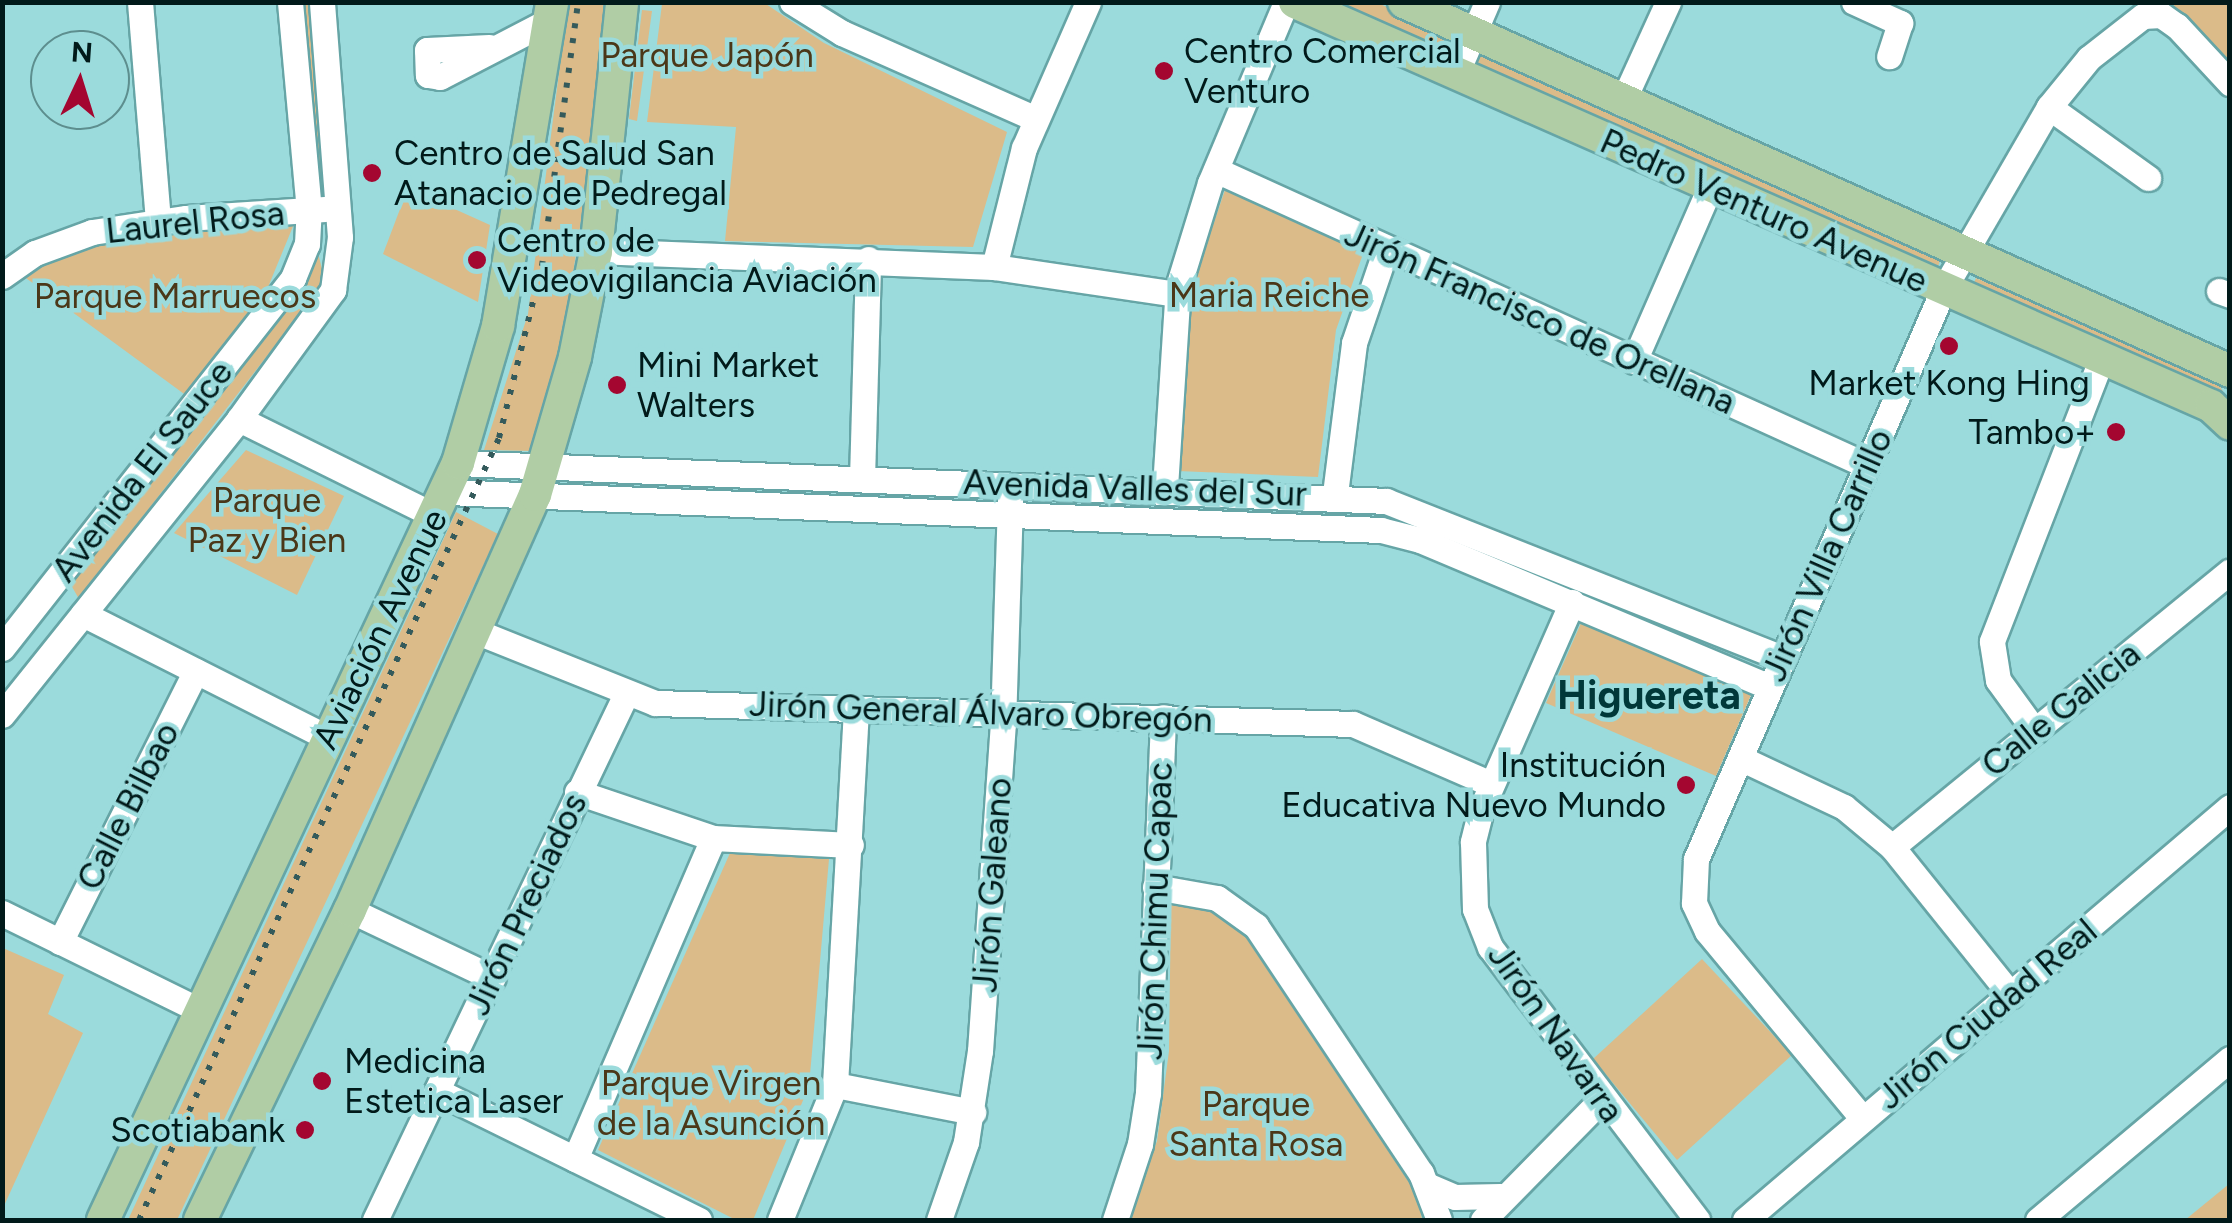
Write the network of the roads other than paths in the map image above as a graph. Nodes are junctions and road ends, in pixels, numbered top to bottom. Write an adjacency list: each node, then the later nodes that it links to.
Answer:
1 (140, 2): 27 (street)
2 (290, 2): 26 (street, Avenida El Sauce)
3 (322, 2): 25 (street, Avenida El Sauce)
4 (622, 2): 29 (main road)
5 (792, 2): 21 (street)
6 (1286, 2): 22 (street)
7 (1295, 2): 17 (main road, Pedro Venturo Avenue)
8 (1404, 2): 14 (main road, Pedro Venturo Avenue)
9 (1487, 2): 14 (street)
10 (1668, 2): 19 (street)
11 (1854, 2): 16 (street)
12 (1081, 5): 21 (street)
13 (551, 12): 15 (street); 46 (main road, Aviación Avenue)
14 (1473, 34): 17 (street); 19 (main road, Pedro Venturo Avenue)
15 (489, 47)
16 (1889, 56)
17 (1456, 74): 24 (main road, Pedro Venturo Avenue)
18 (2230, 83): 20 (street, Jirón Villa Carrillo)
19 (1622, 102): 30 (main road, Pedro Venturo Avenue)
20 (2049, 107): 23 (street); 30 (street, Jirón Villa Carrillo)
21 (1036, 119): 32 (street)
22 (1216, 170): 28 (street, Jirón Francisco de Orellana); 35 (street)
23 (2148, 178)
24 (1710, 187): 34 (main road, Pedro Venturo Avenue); 37 (street)
25 (338, 208): 26 (street, Laurel Rosa); 40 (street, Avenida El Sauce)
26 (309, 211): 27 (street, Laurel Rosa); 53 (street, Avenida El Sauce)
27 (158, 220): 33 (street, Laurel Rosa)
28 (1386, 249): 37 (street, Jirón Francisco de Orellana); 47 (street)
29 (596, 251): 31 (street); 43 (main road)
30 (1962, 251): 34 (street, Jirón Villa Carrillo); 38 (main road, Pedro Venturo Avenue)
31 (868, 259): 32 (street); 42 (street)
32 (994, 267): 35 (street)
33 (2, 276)
34 (1943, 290): 36 (main road, Pedro Venturo Avenue); 41 (street, Jirón Villa Carrillo)
35 (1176, 294): 45 (street)
36 (2102, 360): 39 (main road, Pedro Venturo Avenue); 62 (street)
37 (1634, 361): 41 (street, Jirón Francisco de Orellana)
38 (2230, 371)
39 (2228, 418)
40 (239, 420): 46 (street); 51 (street, Avenida El Sauce)
41 (1866, 465): 54 (street, Jirón Villa Carrillo)
42 (862, 479): 43 (street, Avenida Valles del Sur); 44 (street, Avenida Valles del Sur)
43 (540, 480): 46 (street, Avenida Valles del Sur); 48 (street, Avenida Valles del Sur); 52 (main road)
44 (1010, 483): 45 (street, Avenida Valles del Sur); 48 (street, Jirón Galeano)
45 (1165, 488): 47 (street, Avenida Valles del Sur)
46 (446, 490): 63 (main road, Aviación Avenue)
47 (1335, 494): 54 (street, Avenida Valles del Sur)
48 (1010, 515): 50 (street, Avenida Valles del Sur); 59 (street, Jirón Galeano)
49 (2230, 571): 62 (street, Calle Galicia)
50 (1572, 602): 56 (street, Avenida Valles del Sur); 65 (street, Jirón Navarra)
51 (83, 614): 55 (street); 60 (street, Avenida El Sauce)
52 (475, 631): 57 (street, Jirón General Álvaro Obregón); 72 (main road)
53 (2, 648)
54 (1781, 657): 56 (street, Jirón Villa Carrillo)
55 (196, 671): 63 (street); 74 (street, Calle Bilbao)
56 (1769, 687): 64 (street, Jirón Villa Carrillo)
57 (625, 696): 58 (street, Jirón General Álvaro Obregón); 66 (street, Jirón Preciados)
58 (856, 708): 59 (street, Jirón General Álvaro Obregón); 69 (street)
59 (1003, 713): 61 (street, Jirón General Álvaro Obregón); 82 (street, Jirón Galeano)
60 (2, 715)
61 (1163, 717): 65 (street, Jirón General Álvaro Obregón); 71 (street, Jirón Chimu Capac)
62 (2034, 731): 70 (street, Calle Galicia)
63 (328, 738): 77 (main road, Aviación Avenue)
64 (1740, 758): 70 (street); 83 (street, Jirón Villa Carrillo)
65 (1489, 783): 81 (street, Jirón Navarra)
66 (577, 792): 68 (street); 75 (street, Jirón Preciados)
67 (2230, 807): 76 (street, Jirón Ciudad Real)
68 (713, 838): 69 (street); 84 (street)
69 (851, 845): 79 (street)
70 (1892, 847): 76 (street)
71 (1155, 887): 85 (street); 93 (street, Jirón Chimu Capac)
72 (350, 910): 75 (street); 88 (main road)
73 (2, 913): 74 (street)
74 (60, 942): 77 (street)
75 (493, 978): 80 (street, Jirón Preciados)
76 (2011, 995): 83 (street, Jirón Ciudad Real)
77 (199, 1010): 87 (main road, Aviación Avenue)
78 (2230, 1059): 98 (street)
79 (835, 1085): 82 (street); 91 (street)
80 (438, 1091): 84 (street); 89 (street, Jirón Preciados)
81 (1601, 1100): 86 (street); 96 (street, Jirón Navarra)
82 (973, 1112): 92 (street, Jirón Galeano)
83 (1864, 1119): 97 (street, Jirón Ciudad Real)
84 (574, 1158): 90 (street)
85 (1429, 1186): 86 (street); 94 (street)
86 (1500, 1196): 95 (street)
87 (103, 1220)
88 (200, 1220)
89 (375, 1220)
90 (700, 1220)
91 (780, 1220)
92 (938, 1220)
93 (1115, 1220)
94 (1438, 1220)
95 (1483, 1220)
96 (1697, 1220)
97 (1744, 1220)
98 (2038, 1220)

